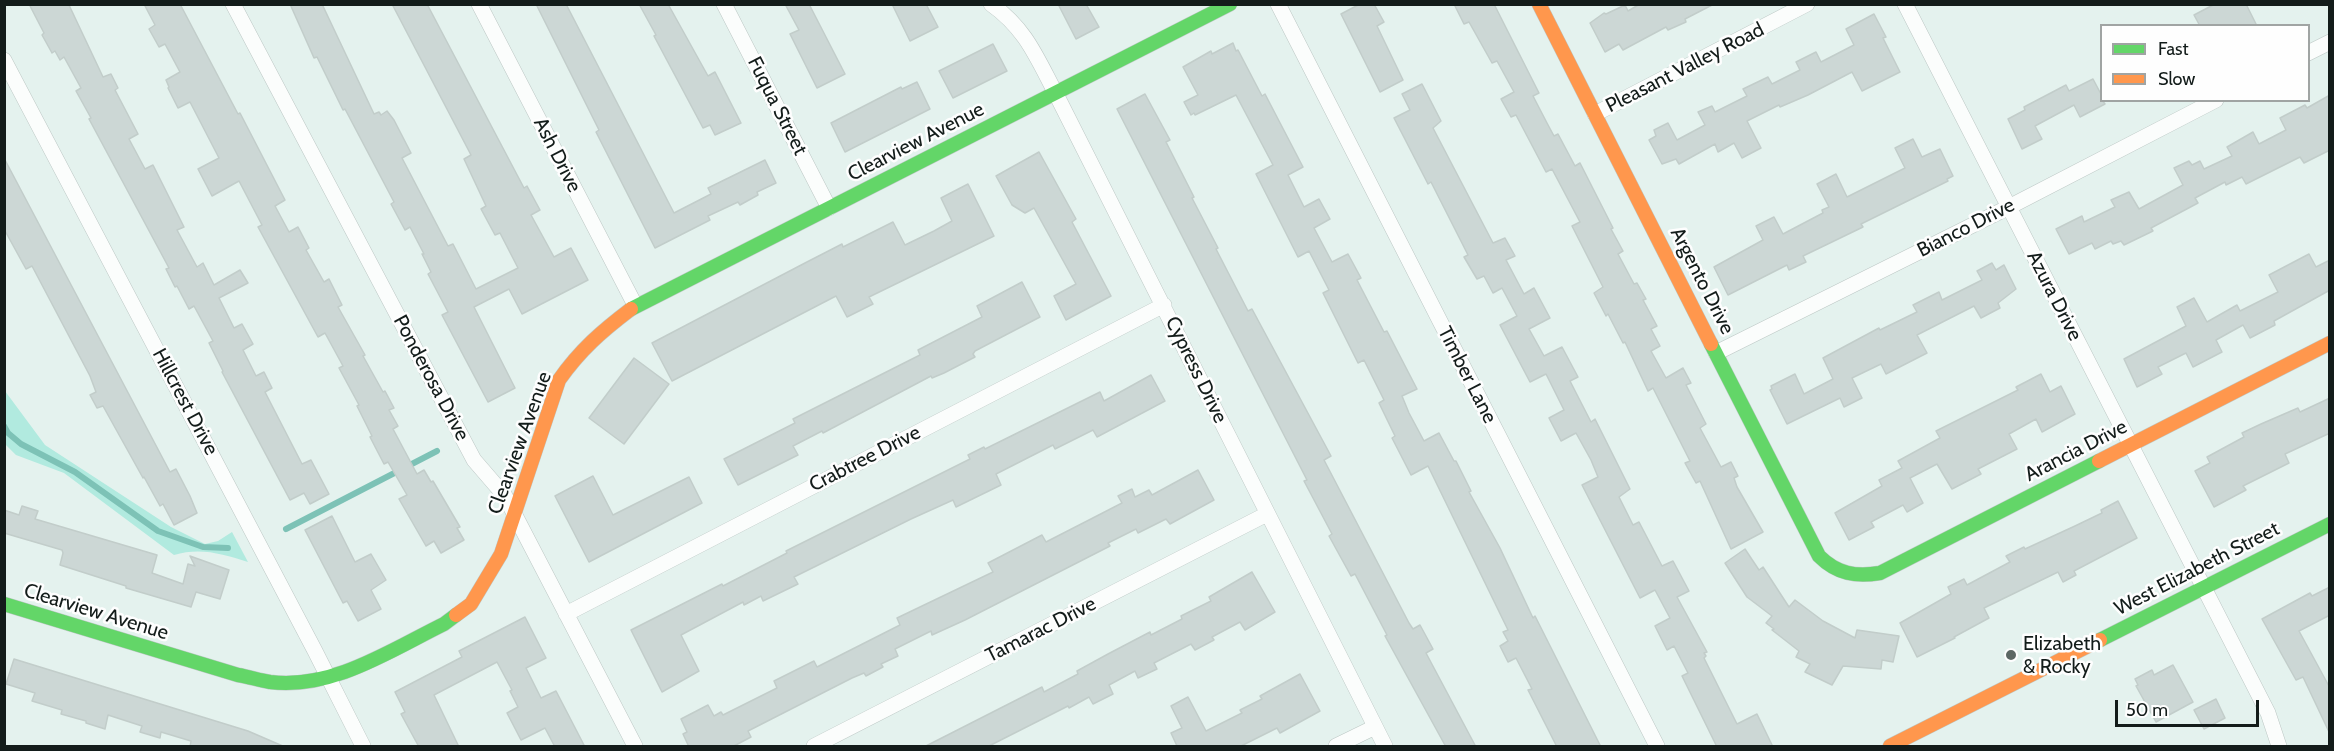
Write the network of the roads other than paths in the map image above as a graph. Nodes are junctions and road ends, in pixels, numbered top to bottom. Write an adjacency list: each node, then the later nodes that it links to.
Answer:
1 (233, 4): 23 (street, Ponderosa Drive)
2 (479, 4): 18 (street, Ash Drive)
3 (724, 4): 17 (street, Fuqua Street)
4 (991, 4): 13 (street, Cypress Drive)
5 (1230, 4): 13 (street, Clearview Avenue)
6 (1278, 4): 37 (street, Timber Lane)
7 (1539, 4): 15 (street, Argento Drive)
8 (1807, 4): 15 (street, Pleasant Valley Road)
9 (1905, 4): 16 (street, Azura Drive)
10 (2330, 42): 11 (street)
11 (2310, 52)
12 (4, 60): 30 (street, Hillcrest Drive)
13 (1055, 92): 17 (street, Clearview Avenue); 19 (street, Cypress Drive)
14 (2212, 102): 16 (street, Bianco Drive)
15 (1595, 114): 21 (street, Argento Drive)
16 (2009, 207): 21 (street, Bianco Drive); 22 (street, Azura Drive)
17 (829, 208): 18 (street, Clearview Avenue)
18 (635, 304): 23 (street, Clearview Avenue)
19 (1164, 305): 24 (street, Cypress Drive); 29 (street, Crabtree Drive)
20 (2330, 343): 22 (street, Arancia Drive)
21 (1716, 353): 26 (street, Argento Drive)
22 (2131, 445): 26 (street, Arancia Drive); 27 (street, Azura Drive)
23 (514, 513): 29 (street, Ponderosa Drive); 30 (street, Clearview Avenue)
24 (1267, 514): 31 (street, Cypress Drive); 34 (street, Tamarac Drive)
25 (2330, 524): 27 (street, West Elizabeth Street)
26 (1836, 571)
27 (2203, 588): 38 (street, West Elizabeth Street); 39 (street, Azura Drive)
28 (4, 604): 30 (street, Clearview Avenue)
29 (566, 614): 33 (street, Ponderosa Drive)
30 (329, 677): 32 (street, Hillcrest Drive)
31 (1375, 727): 35 (street); 36 (street, Cypress Drive)
32 (363, 747)
33 (635, 747)
34 (814, 747)
35 (1336, 747)
36 (1385, 747)
37 (1657, 747)
38 (1890, 747)
39 (2278, 747)

